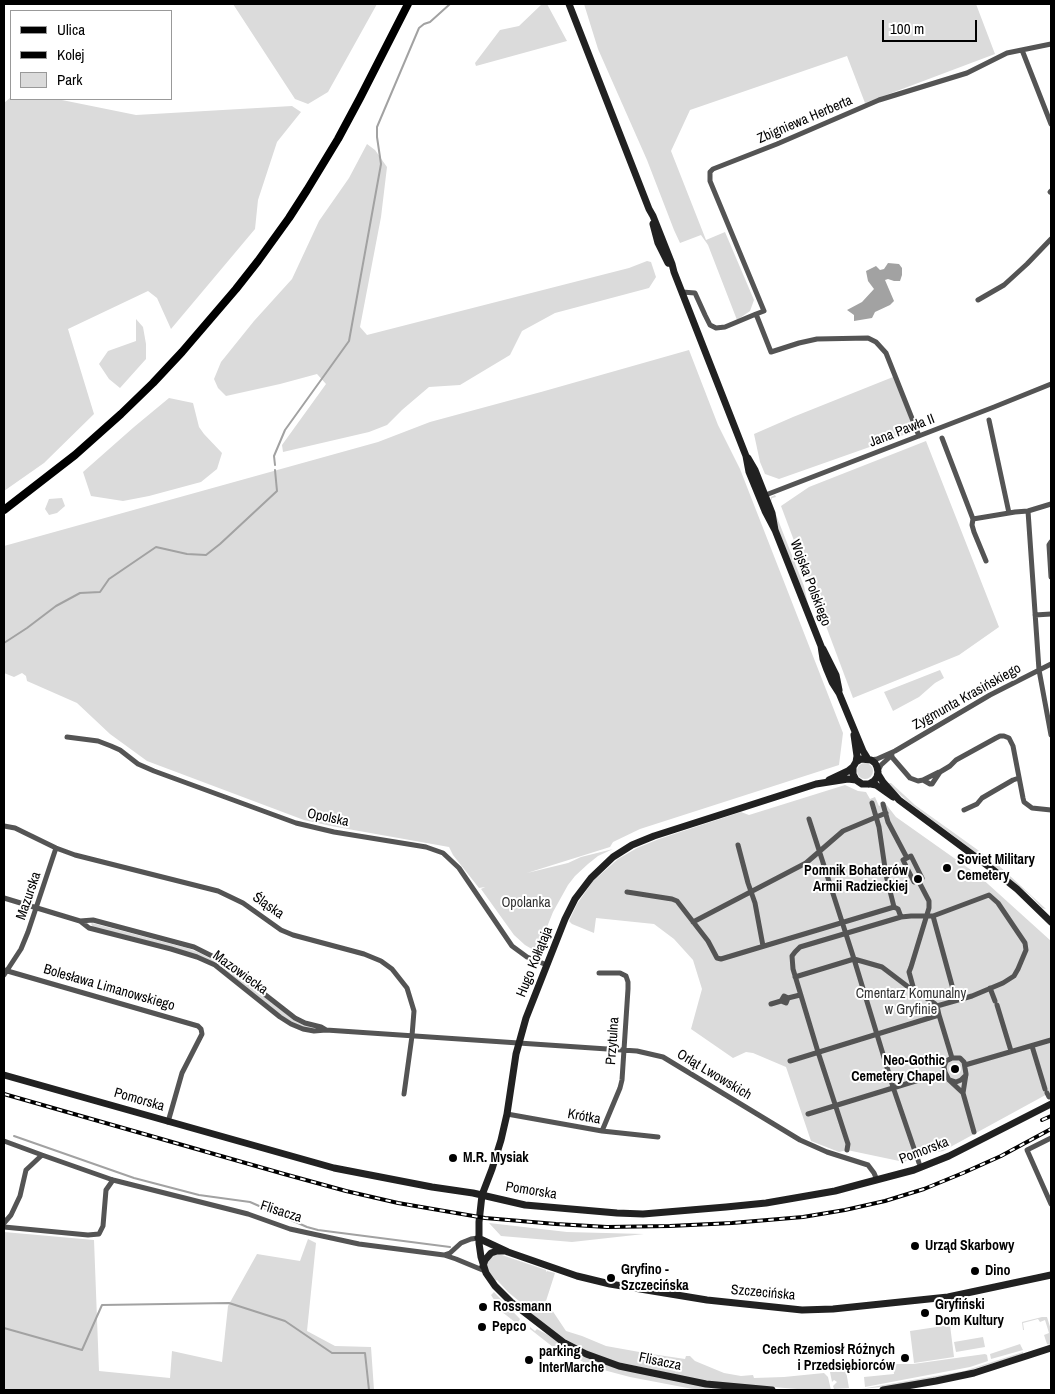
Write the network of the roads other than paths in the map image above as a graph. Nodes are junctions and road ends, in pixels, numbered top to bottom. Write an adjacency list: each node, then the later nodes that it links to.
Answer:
1 (408, 4): 16 (main road)
2 (569, 4): 7 (street, Wojska Polskiego)
3 (1051, 44): 4 (street, Zbigniewa Herberta)
4 (1022, 50): 5 (street); 9 (street, Zbigniewa Herberta)
5 (1051, 124)
6 (1051, 239): 8 (street)
7 (682, 292): 9 (street); 14 (street, Wojska Polskiego)
8 (978, 300)
9 (756, 314): 12 (street)
10 (1051, 384): 12 (street, Jana Pawła II)
11 (989, 420): 18 (street)
12 (919, 436): 14 (street, Jana Pawła II)
13 (942, 438): 19 (street)
14 (762, 496): 27 (street, Wojska Polskiego)
15 (1051, 504): 17 (street)
16 (4, 510)
17 (1028, 511): 18 (street); 24 (street)
18 (1009, 513): 19 (street)
19 (973, 519): 21 (street)
20 (1051, 542): 22 (street)
21 (986, 561)
22 (1051, 577)
23 (1051, 614): 24 (street)
24 (1035, 615): 26 (street)
25 (1051, 664): 26 (street, Zygmunta Krasińskiego)
26 (1039, 670): 28 (street); 30 (street, Zygmunta Krasińskiego)
27 (853, 729): 32 (street, Wojska Polskiego); 33 (street, Wojska Polskiego)
28 (1051, 735)
29 (67, 737): 68 (street, Opolska)
30 (895, 751): 31 (street, Zygmunta Krasińskiego); 32 (street, Zygmunta Krasińskiego)
31 (891, 756): 34 (street, Zygmunta Krasińskiego); 35 (street)
32 (870, 759): 33 (street); 34 (street)
33 (854, 765): 36 (street); 37 (street, Hugo Kołłątaja)
34 (878, 772): 38 (street); 39 (street)
35 (1019, 778): 42 (street); 43 (street)
36 (856, 780): 37 (street, Hugo Kołłątaja); 38 (street)
37 (826, 782): 68 (street, Hugo Kołłątaja)
38 (869, 784): 39 (street)
39 (899, 800): 61 (street)
40 (872, 803): 45 (street)
41 (883, 804): 44 (street)
42 (964, 810)
43 (1051, 810)
44 (886, 813): 45 (street); 51 (street)
45 (876, 817): 50 (street); 56 (street)
46 (809, 820): 50 (street)
47 (4, 826): 49 (street, Śląska)
48 (738, 845): 54 (street)
49 (56, 848): 57 (street, Mazurska); 83 (street, Śląska)
50 (820, 852): 54 (street); 64 (street)
51 (907, 858): 52 (street); 52 (street)
52 (918, 880): 58 (street)
53 (627, 892): 63 (street)
54 (751, 892): 63 (street); 66 (street)
55 (4, 898): 57 (street, Mazowiecka)
56 (894, 907): 60 (street); 64 (street)
57 (36, 908): 62 (street, Mazowiecka); 69 (street, Mazurska)
58 (926, 916): 59 (street); 60 (street); 74 (street)
59 (933, 916): 72 (street); 76 (street)
60 (901, 917): 65 (street)
61 (1050, 917)
62 (80, 921): 81 (street, Mazowiecka); 81 (street, Mazowiecka)
63 (693, 922): 66 (street)
64 (842, 923): 65 (street); 66 (street)
65 (846, 934): 67 (street); 71 (street)
66 (763, 946)
67 (854, 959): 71 (street); 74 (street); 82 (street)
68 (548, 965): 85 (street, Hugo Kołłątaja)
69 (5, 972): 104 (street, Bolesława Limanowskiego)
70 (599, 973): 87 (street, Przytulna)
71 (795, 977): 75 (street)
72 (990, 988): 76 (street); 88 (street)
73 (782, 990): 77 (street)
74 (914, 990): 79 (street)
75 (800, 995): 77 (street); 89 (street)
76 (956, 1000): 79 (street)
77 (785, 1001): 78 (street)
78 (771, 1004)
79 (937, 1006): 80 (street)
80 (939, 1015): 82 (street); 90 (street)
81 (326, 1030): 83 (street, Mazowiecka)
82 (877, 1034): 89 (street); 97 (street)
83 (412, 1036): 85 (street, Mazowiecka); 98 (street, Śląska)
84 (1051, 1040): 86 (street)
85 (518, 1043): 87 (street, Orląt Lwowskich); 102 (street, Hugo Kołłątaja)
86 (1032, 1046): 88 (street); 100 (street)
87 (624, 1050): 105 (street, Przytulna); 114 (street, Orląt Lwowskich)
88 (1011, 1051): 92 (street)
89 (818, 1052): 91 (street); 101 (street)
90 (952, 1058): 92 (street); 93 (street)
91 (790, 1061)
92 (965, 1065): 94 (street)
93 (945, 1072): 96 (street); 97 (street)
94 (966, 1074): 96 (street); 99 (street)
95 (4, 1075): 104 (street, Pomorska)
96 (949, 1080): 99 (street)
97 (893, 1087): 101 (street); 112 (street)
98 (404, 1094)
99 (963, 1094): 106 (street)
100 (1048, 1096): 114 (street, Pomorska)
101 (836, 1106): 103 (street); 110 (street)
102 (507, 1114): 105 (street, Krótka); 115 (street, Hugo Kołłątaja)
103 (808, 1114)
104 (168, 1122): 115 (street, Pomorska)
105 (602, 1131): 107 (street, Krótka)
106 (974, 1132)
107 (658, 1137)
108 (1051, 1138): 116 (street)
109 (4, 1141): 111 (street, Flisacza)
110 (847, 1150)
111 (42, 1155): 113 (street, Flisacza); 117 (street)
112 (918, 1163)
113 (113, 1180): 118 (street); 121 (street, Flisacza)
114 (876, 1180): 115 (street, Pomorska)
115 (482, 1195): 119 (street, Hugo Kołłątaja)
116 (1051, 1204)
117 (4, 1223)
118 (4, 1227)
119 (478, 1238): 120 (street, Szczecińska); 121 (street); 122 (street, Flisacza)
120 (508, 1252): 122 (street); 123 (street, Szczecińska)
121 (444, 1255): 122 (street, Flisacza)
122 (484, 1269): 125 (street, Flisacza)
123 (1051, 1275)
124 (1051, 1348): 126 (street)
125 (772, 1390)
126 (883, 1390)

